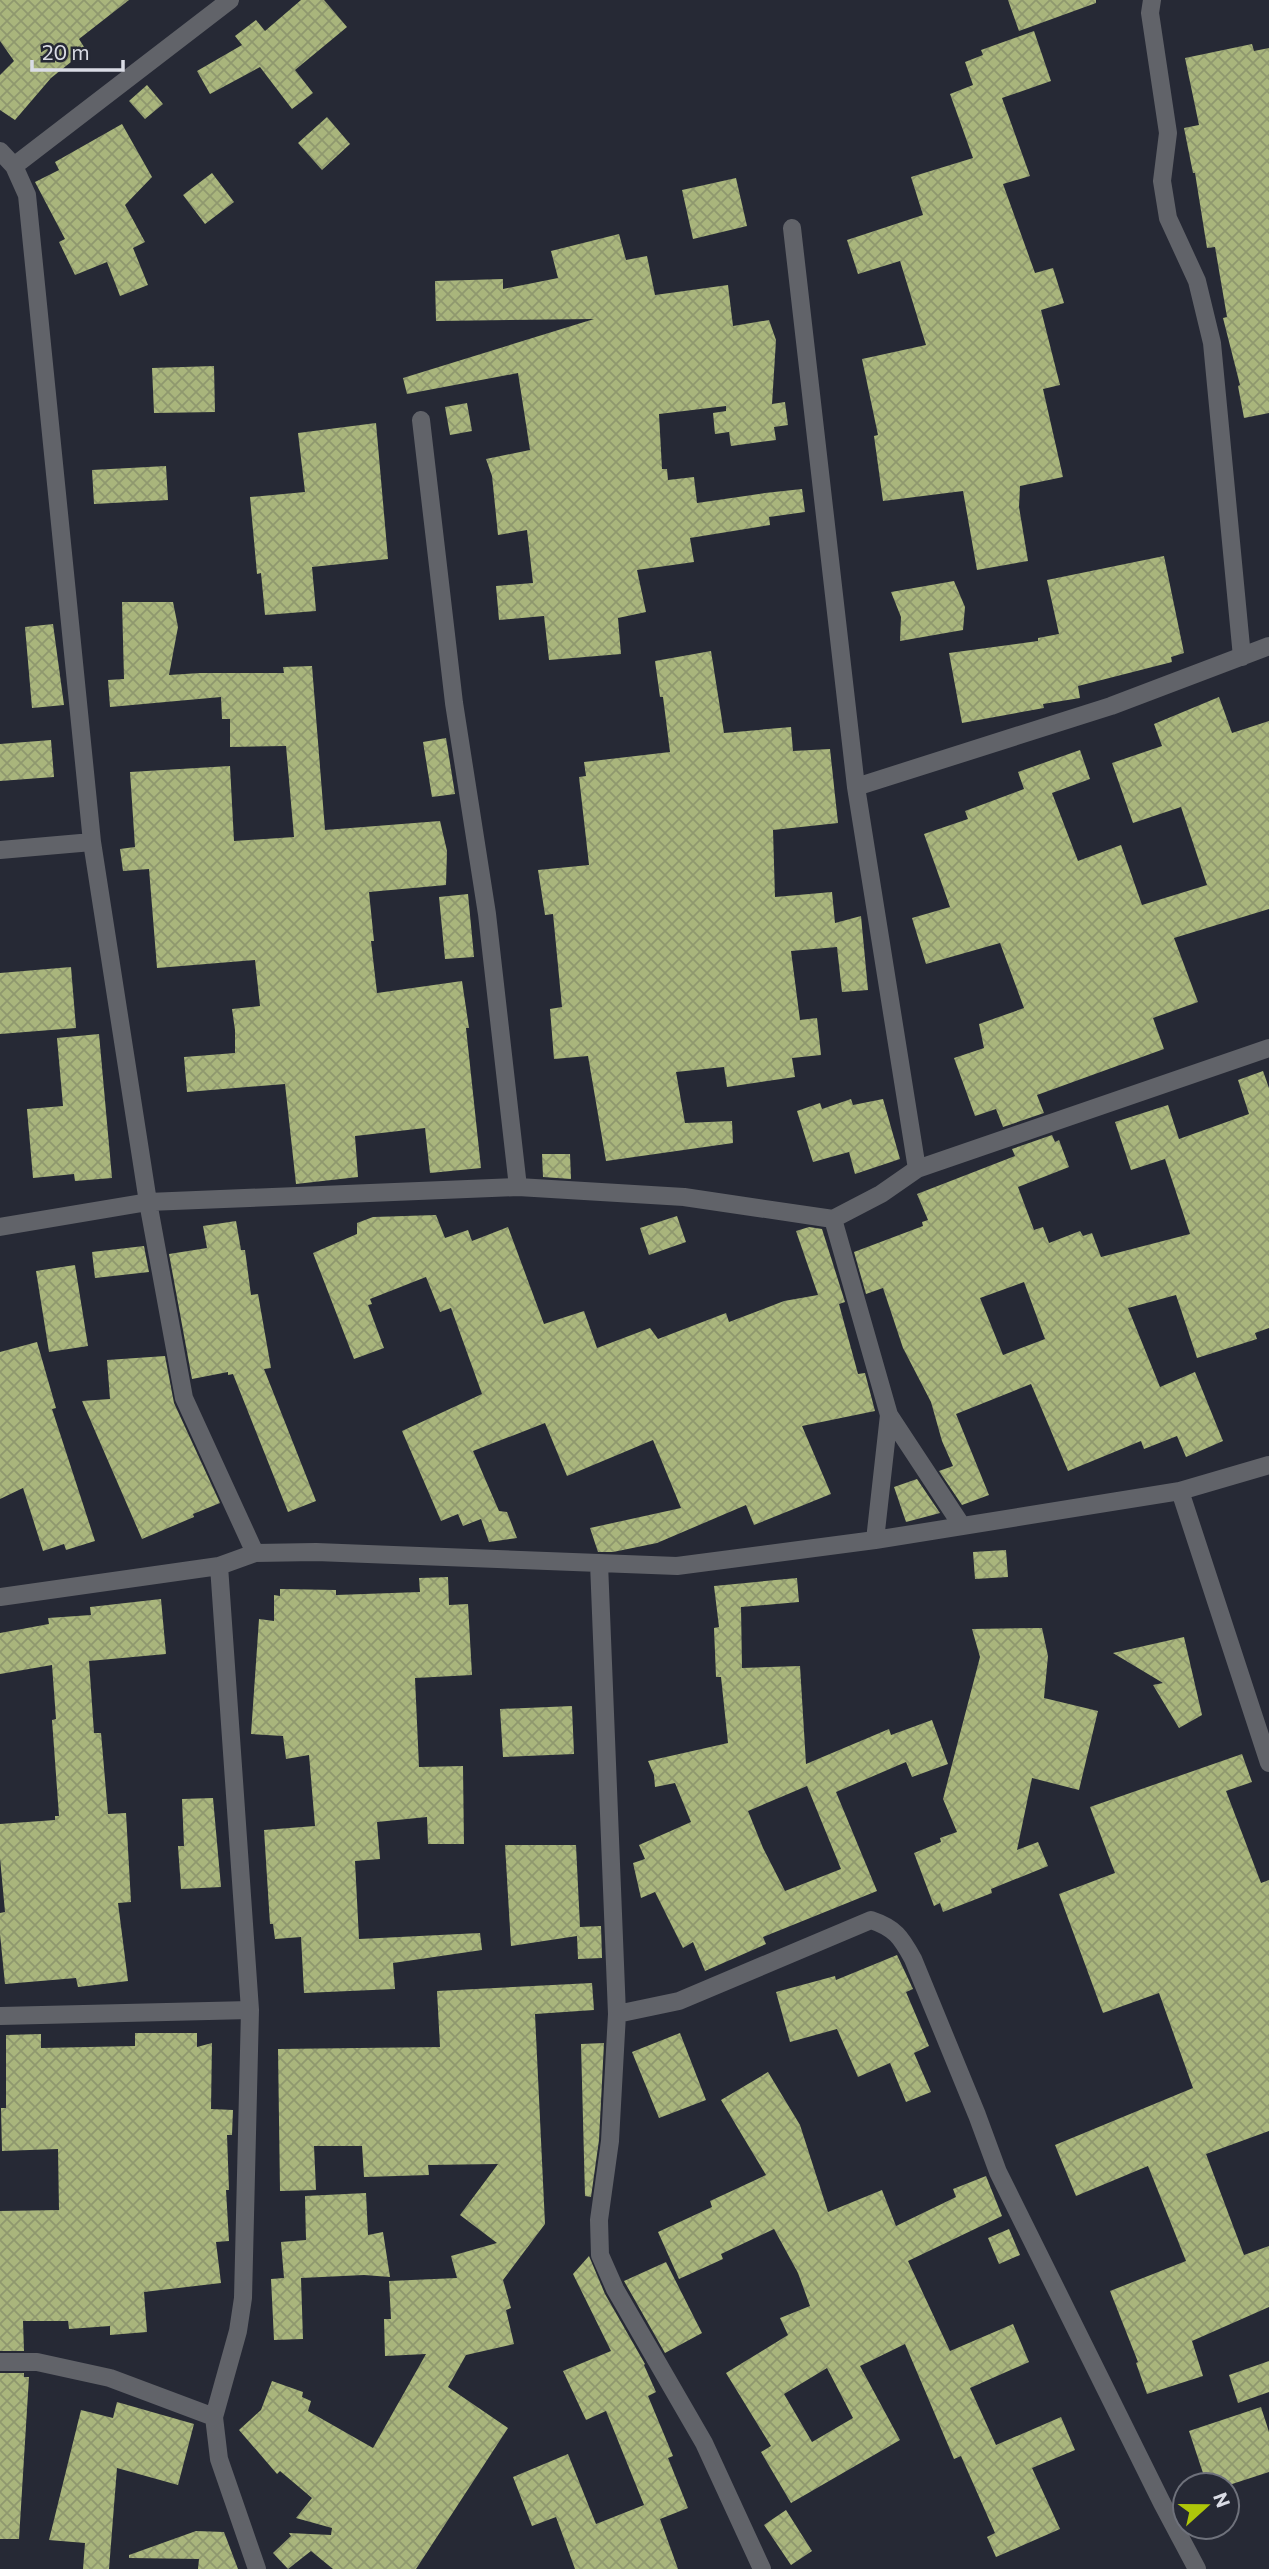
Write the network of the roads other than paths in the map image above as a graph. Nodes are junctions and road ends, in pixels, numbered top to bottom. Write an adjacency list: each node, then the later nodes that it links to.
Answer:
1 (230, 0): 4 (street)
2 (1152, 0): 8 (street)
3 (0, 151): 4 (street)
4 (14, 166): 10 (street)
5 (792, 228): 9 (street)
6 (421, 420): 14 (street)
7 (1269, 646): 8 (street)
8 (1242, 657): 9 (street)
9 (856, 787): 13 (street)
10 (92, 842): 11 (street); 15 (street)
11 (0, 850)
12 (1269, 1048): 13 (street)
13 (917, 1169): 16 (street)
14 (517, 1187): 15 (street); 16 (street)
15 (148, 1202): 17 (street); 23 (street)
16 (833, 1219): 18 (street)
17 (0, 1227)
18 (888, 1415): 21 (street); 22 (street)
19 (1269, 1465): 20 (street)
20 (1180, 1491): 21 (street); 27 (street)
21 (962, 1526): 22 (street)
22 (874, 1540): 24 (street)
23 (255, 1553): 24 (street); 25 (street)
24 (599, 1563): 29 (street)
25 (219, 1566): 26 (street); 28 (street)
26 (0, 1597)
27 (1269, 1763)
28 (250, 2010): 30 (street); 32 (street)
29 (617, 2014): 34 (street); 35 (street)
30 (0, 2016)
31 (0, 2362): 32 (street)
32 (214, 2417): 33 (street)
33 (257, 2569)
34 (762, 2569)
35 (1198, 2569)

